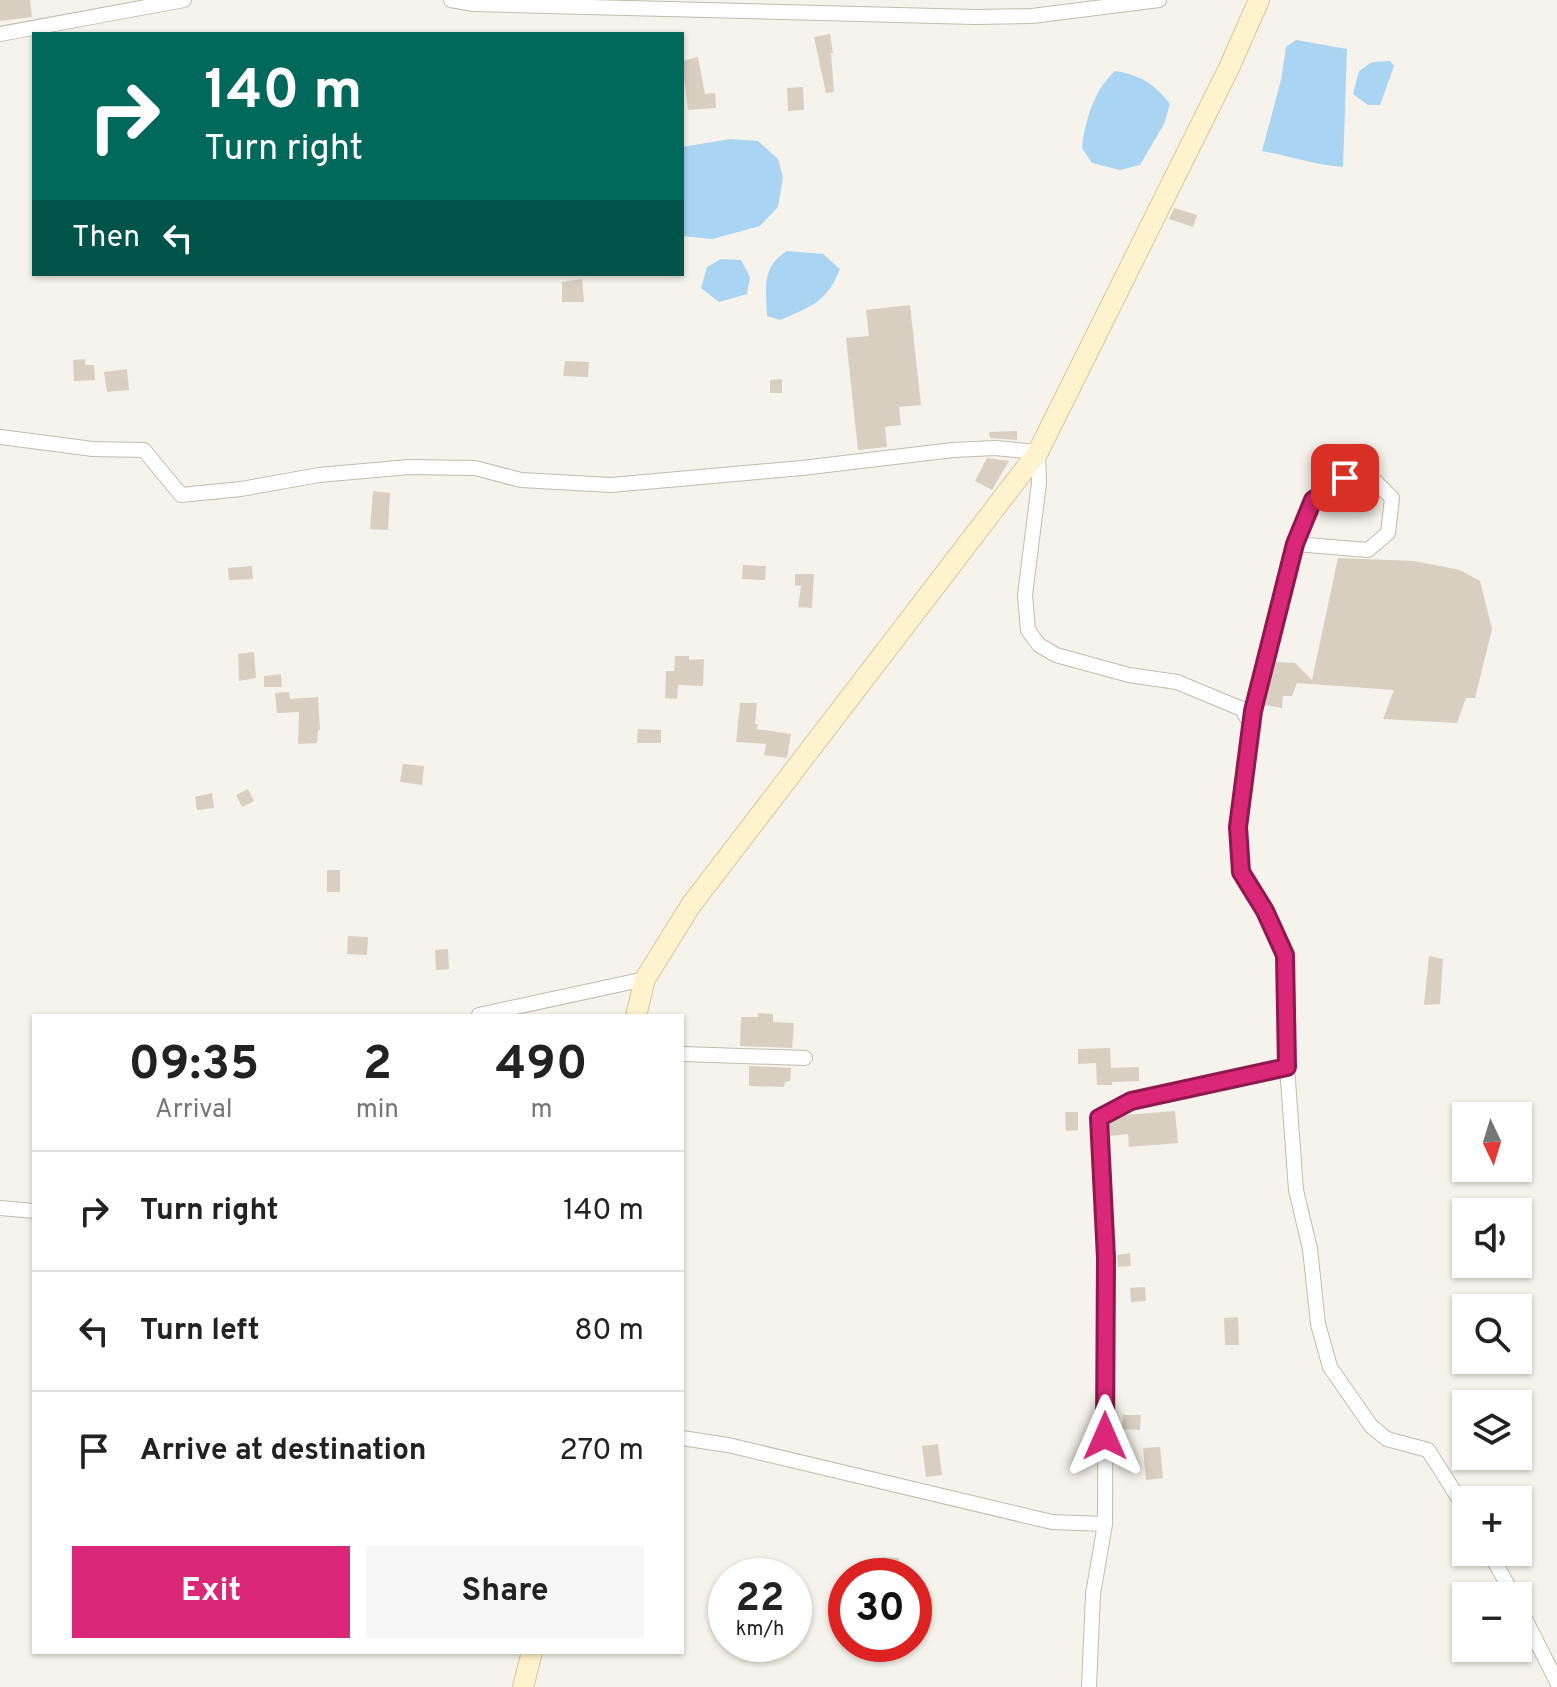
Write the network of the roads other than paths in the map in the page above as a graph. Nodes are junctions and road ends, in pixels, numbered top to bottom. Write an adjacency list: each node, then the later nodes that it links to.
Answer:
1 (184, 0): 5 (street)
2 (451, 0): 3 (street)
3 (1159, 0)
4 (1259, 0): 7 (main road)
5 (0, 34)
6 (0, 437): 7 (street)
7 (1038, 452): 9 (street); 10 (main road)
8 (1295, 544): 8 (street); 9 (street)
9 (1251, 726): 15 (street)
10 (645, 979): 11 (street); 12 (main road)
11 (484, 1014)
12 (636, 1014)
13 (684, 1054): 14 (street)
14 (805, 1058)
15 (1287, 1067): 19 (street); 20 (street)
16 (0, 1208): 17 (street)
17 (32, 1211)
18 (684, 1438): 20 (street)
19 (1452, 1488)
20 (1105, 1524): 25 (street)
21 (1532, 1633): 23 (street)
22 (531, 1654): 24 (main road)
23 (1557, 1682)
24 (523, 1687)
25 (1089, 1687)

